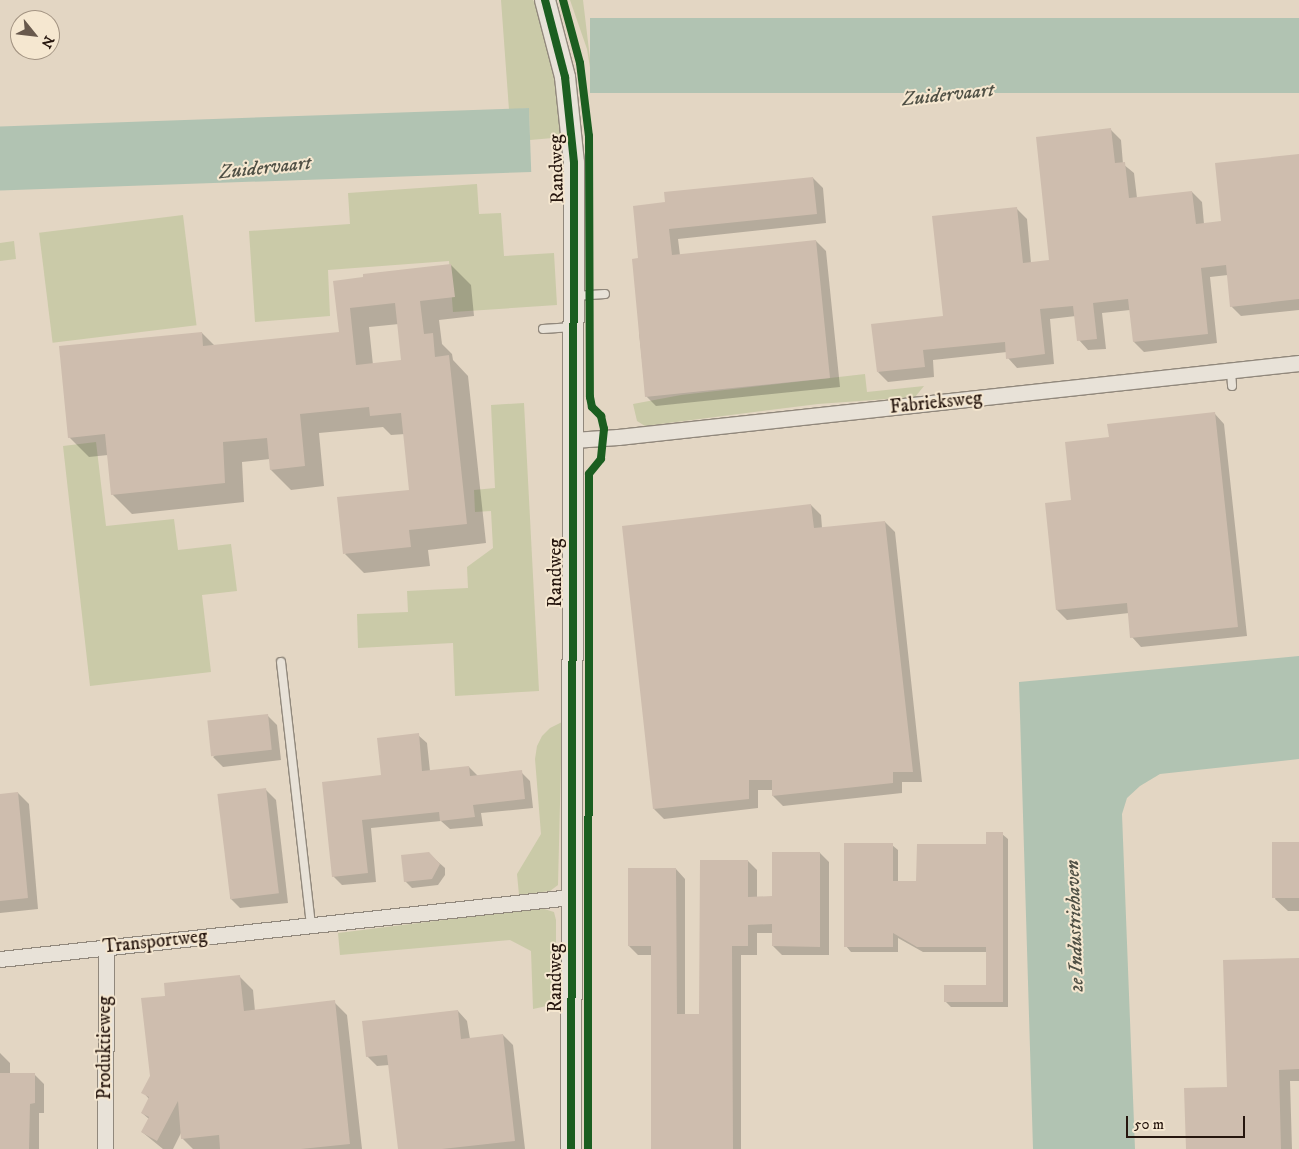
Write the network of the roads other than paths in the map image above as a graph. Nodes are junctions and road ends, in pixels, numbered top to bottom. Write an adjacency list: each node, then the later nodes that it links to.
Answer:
1 (546, 0): 3 (street, Randweg)
2 (606, 294): 3 (lane)
3 (573, 296): 4 (street, Randweg)
4 (573, 327): 5 (lane); 9 (street, Randweg)
5 (543, 329)
6 (1299, 363): 7 (street, Fabrieksweg)
7 (1231, 371): 8 (lane); 9 (street, Fabrieksweg)
8 (1232, 386)
9 (573, 440): 11 (street, Randweg)
10 (281, 662): 12 (lane)
11 (572, 898): 12 (street, Transportweg); 16 (street, Randweg)
12 (311, 926): 13 (street, Transportweg)
13 (106, 948): 14 (street, Transportweg); 15 (street, Produktieweg)
14 (0, 959)
15 (106, 1149)
16 (572, 1149)

